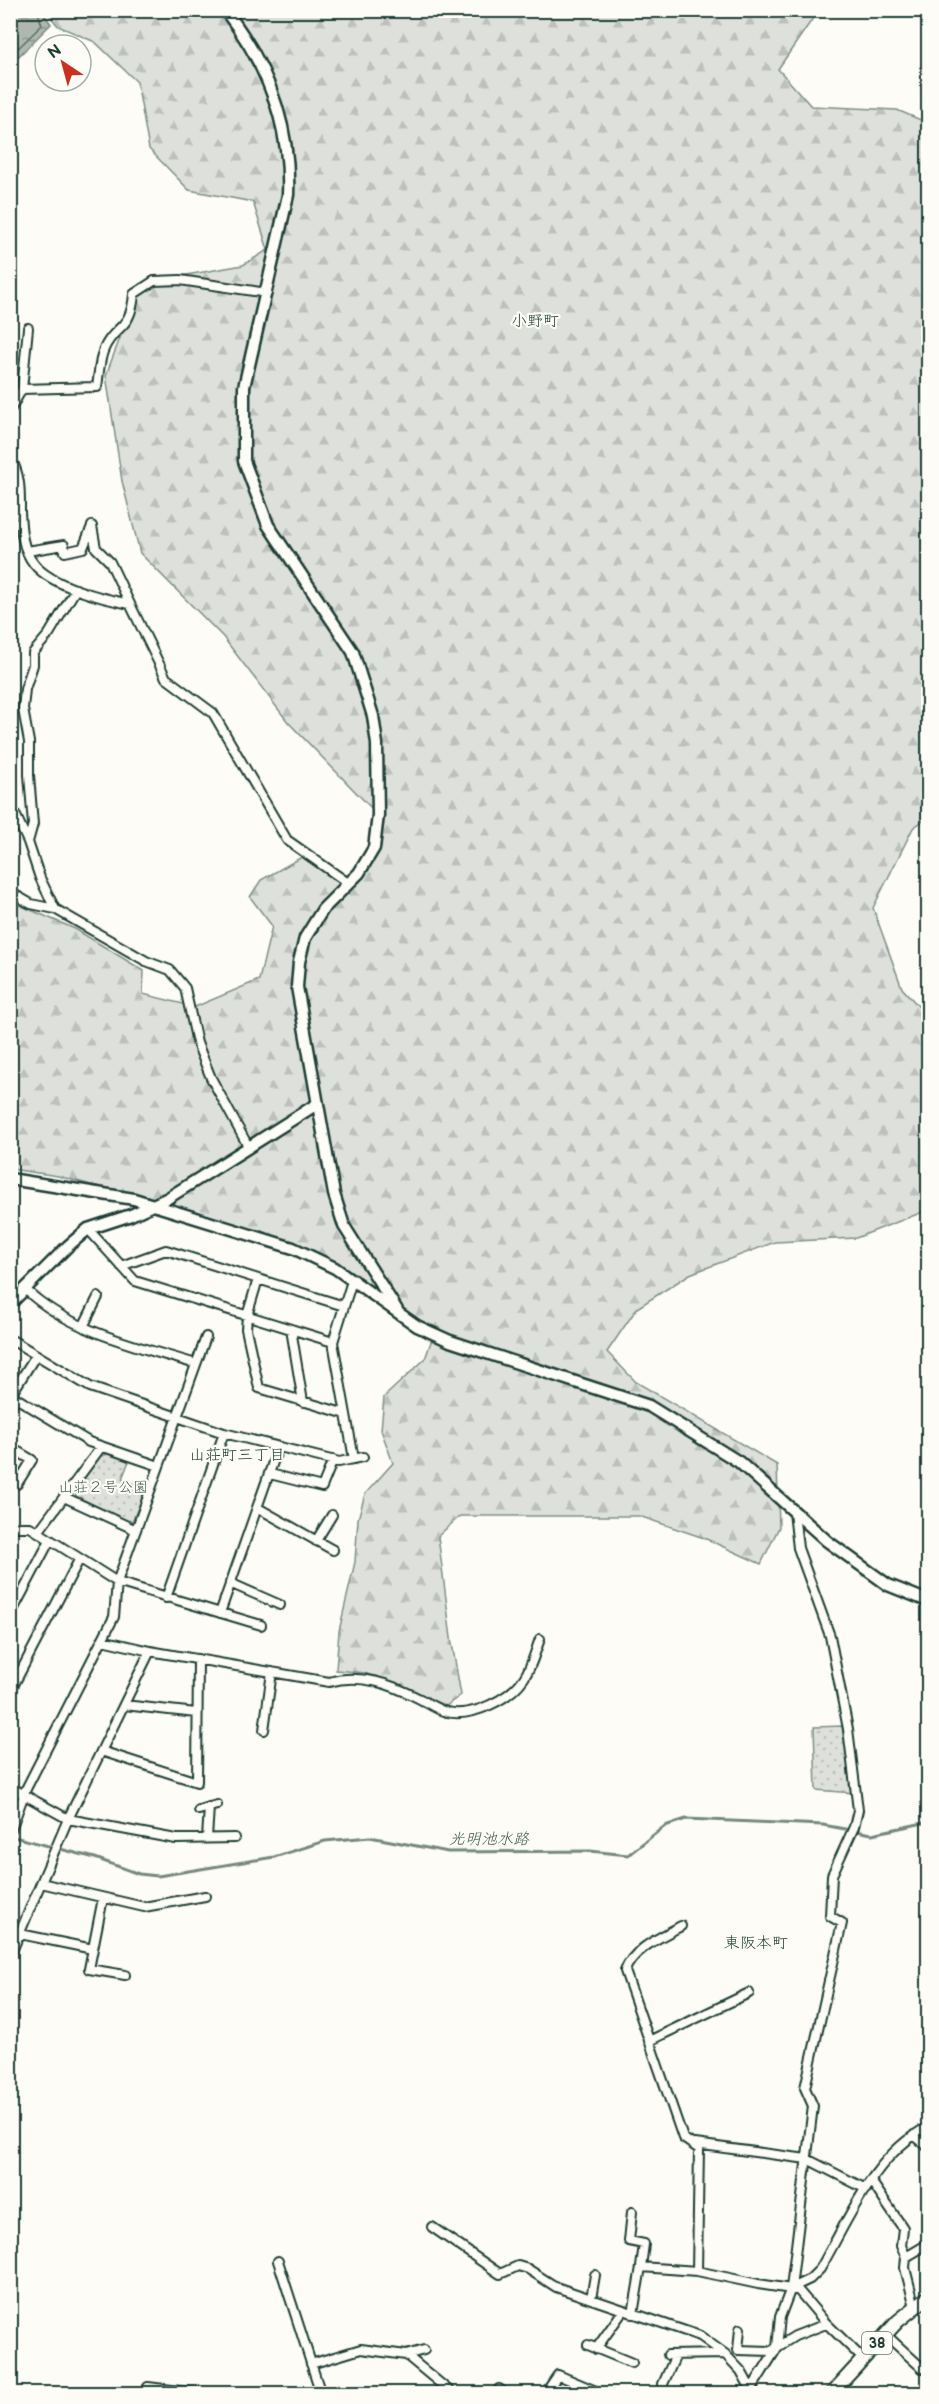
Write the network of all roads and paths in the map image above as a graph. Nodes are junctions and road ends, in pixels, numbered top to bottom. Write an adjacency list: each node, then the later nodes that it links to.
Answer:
1 (225, 10): 2 (street)
2 (267, 292): 4 (street); 14 (street)
3 (28, 328): 4 (street)
4 (22, 389): 5 (street)
5 (10, 410)
6 (10, 458): 8 (street)
7 (10, 524): 8 (street)
8 (21, 524): 9 (street)
9 (27, 551): 10 (street); 11 (street)
10 (76, 589): 11 (street); 13 (street)
11 (130, 604): 14 (street)
12 (10, 803): 13 (street)
13 (28, 842): 16 (street)
14 (348, 883): 17 (street)
15 (10, 892): 16 (street)
16 (55, 909): 18 (street)
17 (317, 1104): 18 (street); 29 (street)
18 (248, 1146): 20 (street)
19 (10, 1179): 20 (street)
20 (155, 1204): 21 (street); 24 (street)
21 (88, 1229): 22 (street); 25 (street)
22 (122, 1266): 23 (street); 30 (street)
23 (258, 1279): 28 (street); 30 (street)
24 (355, 1280): 28 (street); 29 (street)
25 (25, 1289): 27 (street); 31 (street)
26 (98, 1297): 31 (street)
27 (10, 1304)
28 (344, 1306): 35 (street)
29 (397, 1310): 51 (street)
30 (247, 1316): 32 (street); 38 (street)
31 (84, 1325): 37 (street)
32 (291, 1329): 35 (street); 38 (street)
33 (206, 1337): 37 (street)
34 (10, 1340): 36 (street)
35 (333, 1342): 39 (street)
36 (36, 1355): 40 (street); 43 (street)
37 (196, 1364): 40 (street)
38 (303, 1402): 39 (street)
39 (346, 1414): 45 (street)
40 (176, 1417): 41 (street); 46 (street)
41 (224, 1433): 44 (street); 62 (street)
42 (10, 1447): 48 (street)
43 (101, 1447): 46 (street); 49 (street)
44 (278, 1448): 45 (street); 47 (street)
45 (333, 1460): 47 (street)
46 (159, 1466): 54 (street)
47 (270, 1474): 50 (street)
48 (10, 1479)
49 (64, 1497): 54 (street); 55 (street)
50 (258, 1508): 57 (street); 61 (street)
51 (794, 1512): 63 (street); 99 (street)
52 (332, 1515): 57 (street)
53 (10, 1527): 55 (street)
54 (136, 1530): 60 (street)
55 (38, 1532): 56 (street)
56 (50, 1540): 59 (street); 66 (street)
57 (316, 1541): 58 (street)
58 (333, 1550)
59 (80, 1560): 60 (street); 73 (street)
60 (117, 1582): 62 (street); 69 (street)
61 (230, 1583): 64 (street); 65 (street)
62 (166, 1598): 65 (street)
63 (928, 1601)
64 (280, 1605)
65 (220, 1613): 67 (street)
66 (10, 1616)
67 (261, 1625)
68 (540, 1639): 72 (street)
69 (102, 1640): 70 (street); 79 (street)
70 (150, 1651): 71 (street); 74 (street)
71 (198, 1659): 72 (street); 75 (street)
72 (272, 1672): 76 (street)
73 (10, 1692)
74 (124, 1705): 75 (street); 77 (street)
75 (196, 1713): 77 (street)
76 (264, 1730)
77 (102, 1751): 81 (street)
78 (10, 1787): 79 (street)
79 (24, 1795): 81 (street); 82 (street)
80 (199, 1810): 83 (street)
81 (68, 1819): 83 (street); 85 (street)
82 (10, 1832)
83 (207, 1838): 84 (street)
84 (236, 1838)
85 (41, 1883): 87 (street); 89 (street)
86 (205, 1896): 87 (street)
87 (104, 1898): 90 (street)
88 (681, 1926): 94 (street)
89 (20, 1934): 90 (street); 91 (street)
90 (93, 1949): 92 (street)
91 (10, 1956)
92 (125, 1975)
93 (750, 1993): 94 (street)
94 (649, 2041): 97 (street)
95 (928, 2127): 96 (street)
96 (914, 2135): 98 (street); 100 (street)
97 (695, 2144): 99 (street); 108 (street)
98 (928, 2147)
99 (807, 2159): 101 (street); 110 (street)
100 (871, 2181): 101 (street); 105 (street)
101 (866, 2190): 110 (street)
102 (632, 2212): 107 (street)
103 (432, 2227): 112 (street)
104 (928, 2244): 105 (street)
105 (906, 2257): 113 (street)
106 (278, 2262): 127 (street)
107 (641, 2267): 108 (street); 115 (street)
108 (697, 2271): 110 (street)
109 (595, 2275): 112 (street)
110 (791, 2288): 116 (street); 120 (street)
111 (928, 2297): 113 (main road, 38)
112 (591, 2299): 114 (street)
113 (915, 2307): 118 (main road, 38)
114 (623, 2311): 115 (street); 121 (street)
115 (633, 2314): 123 (street)
116 (826, 2324): 120 (street); 125 (street)
117 (740, 2329): 120 (street)
118 (885, 2334): 125 (main road, 38); 128 (street)
119 (588, 2344): 121 (street)
120 (777, 2348): 130 (street)
121 (596, 2349): 126 (street)
122 (424, 2350): 124 (street)
123 (725, 2354): 130 (street); 131 (street)
124 (406, 2355): 127 (street); 134 (street)
125 (863, 2359): 137 (main road, 38)
126 (632, 2363)
127 (311, 2364): 133 (street)
128 (922, 2368)
129 (148, 2387): 132 (street)
130 (752, 2391)
131 (666, 2393)
132 (204, 2394)
133 (321, 2394)
134 (453, 2394)
135 (545, 2394): 136 (street)
136 (603, 2394)
137 (831, 2394)

